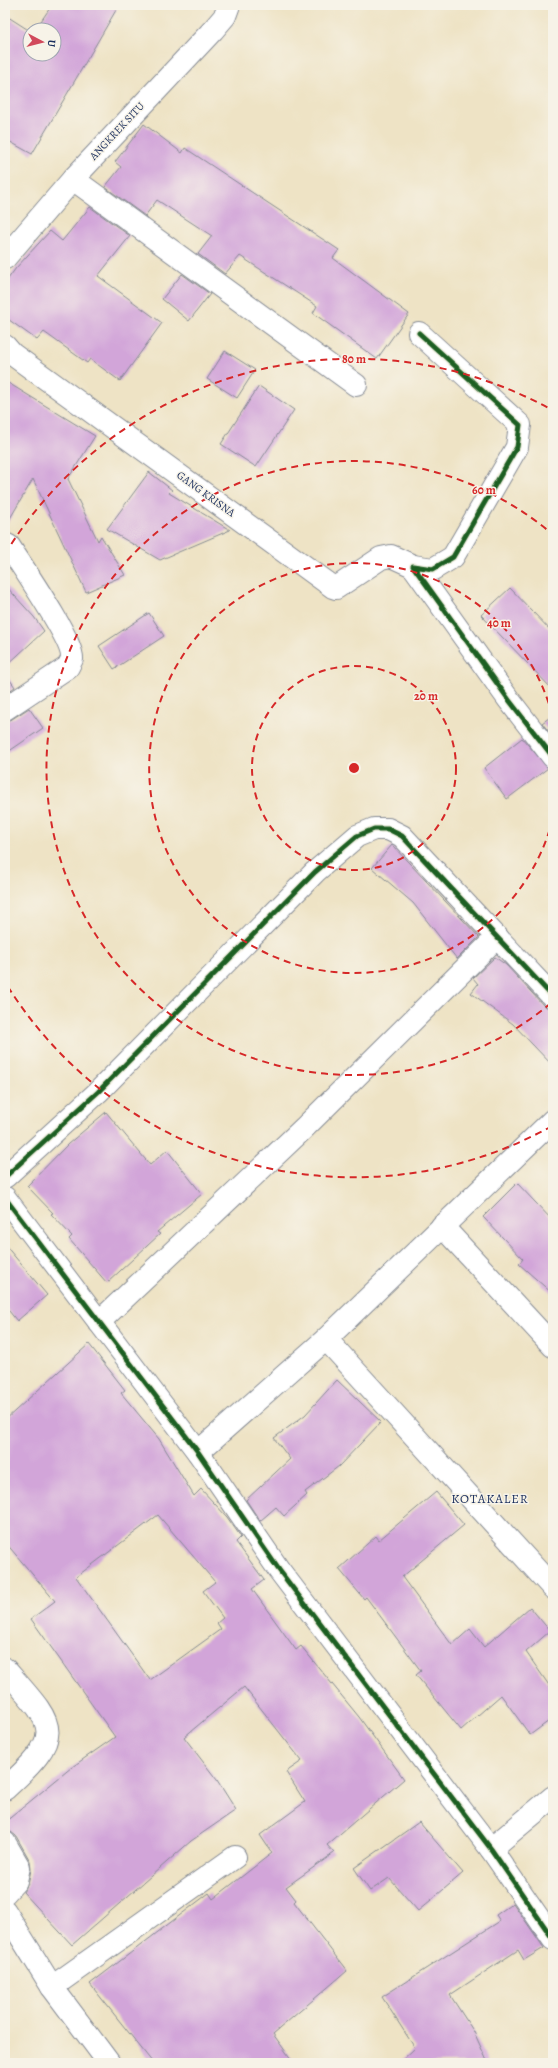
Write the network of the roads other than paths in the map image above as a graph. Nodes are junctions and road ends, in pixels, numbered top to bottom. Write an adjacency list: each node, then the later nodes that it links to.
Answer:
1 (229, 5): 2 (street, ANGKREK SITU)
2 (73, 179): 3 (street, ANGKREK SITU); 6 (street)
3 (5, 258)
4 (419, 333): 8 (street)
5 (5, 346): 8 (street, GANG KRISNA)
6 (356, 385)
7 (5, 544): 9 (street)
8 (413, 566): 10 (street)
9 (5, 709)
10 (553, 757)
11 (497, 937): 12 (street); 14 (street); 17 (street)
12 (553, 997)
13 (553, 1120): 16 (street)
14 (5, 1177)
15 (5, 1198): 17 (street)
16 (442, 1226): 18 (street); 19 (street)
17 (99, 1322): 20 (street)
18 (326, 1339): 20 (street); 21 (street)
19 (553, 1346)
20 (198, 1452): 26 (street)
21 (553, 1588)
22 (5, 1669): 23 (street)
23 (5, 1789)
24 (553, 1797): 26 (street)
25 (5, 1843): 28 (street)
26 (491, 1849): 30 (street)
27 (235, 1857): 31 (street)
28 (5, 1893)
29 (5, 1911): 31 (street)
30 (553, 1939)
31 (52, 1987): 32 (street)
32 (109, 2063)

